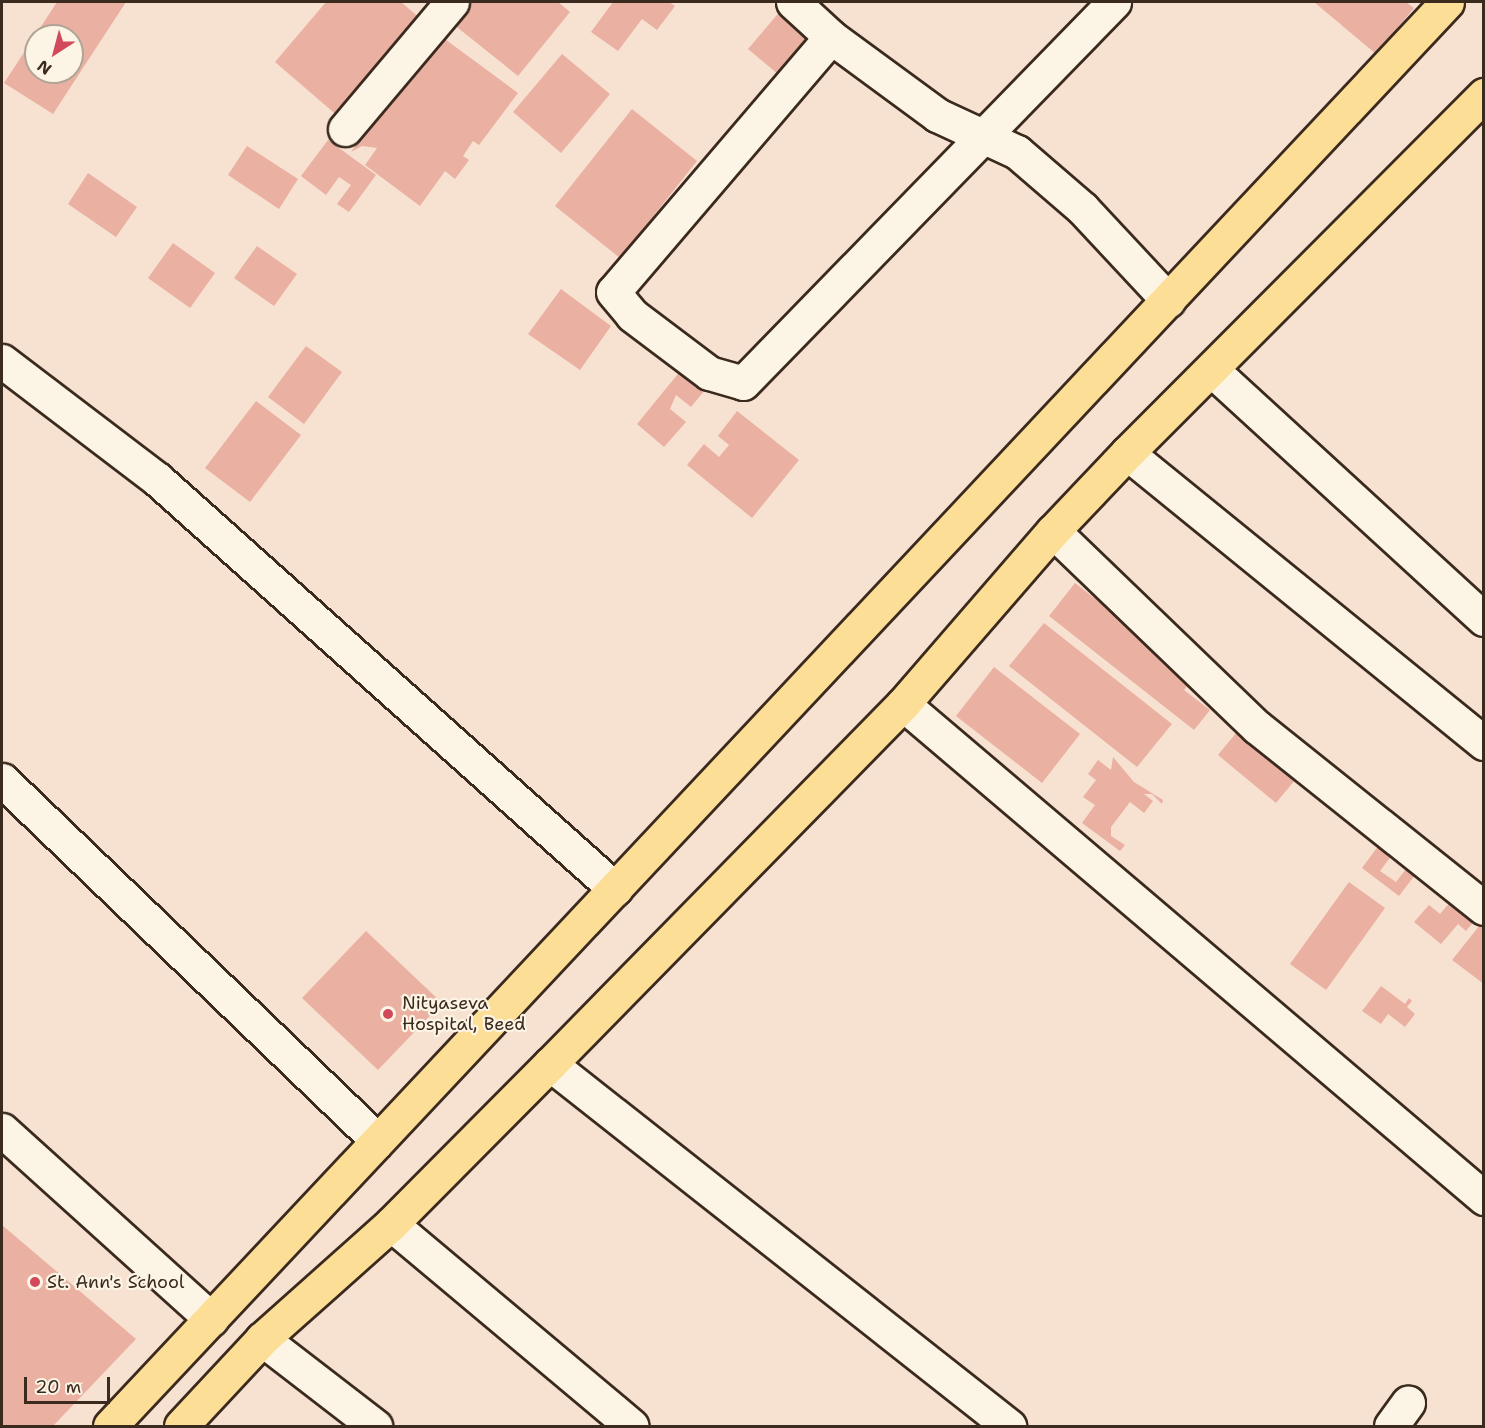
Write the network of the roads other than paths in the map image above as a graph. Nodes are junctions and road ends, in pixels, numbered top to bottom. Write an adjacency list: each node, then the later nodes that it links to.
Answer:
1 (452, 2): 7 (street)
2 (793, 2): 5 (street)
3 (1114, 2): 8 (street)
4 (1447, 2): 9 (main road)
5 (831, 37): 8 (street); 8 (street)
6 (1484, 95): 11 (main road)
7 (345, 129)
8 (984, 136): 9 (street)
9 (1167, 300): 18 (main road)
10 (2, 361): 18 (street)
11 (1213, 371): 12 (main road); 14 (street)
12 (1127, 453): 13 (main road); 16 (street)
13 (1053, 531): 15 (main road); 19 (street)
14 (1484, 619)
15 (903, 704): 20 (main road); 23 (street)
16 (1484, 743)
17 (2, 780): 22 (street)
18 (615, 889): 22 (main road)
19 (1484, 908)
20 (550, 1064): 24 (main road); 31 (street)
21 (2, 1130): 25 (street)
22 (378, 1141): 25 (main road)
23 (1484, 1198)
24 (391, 1224): 26 (main road); 30 (street)
25 (212, 1319): 27 (main road)
26 (262, 1339): 28 (main road); 29 (street)
27 (110, 1426)
28 (181, 1426)
29 (375, 1426)
30 (632, 1426)
31 (1009, 1426)

